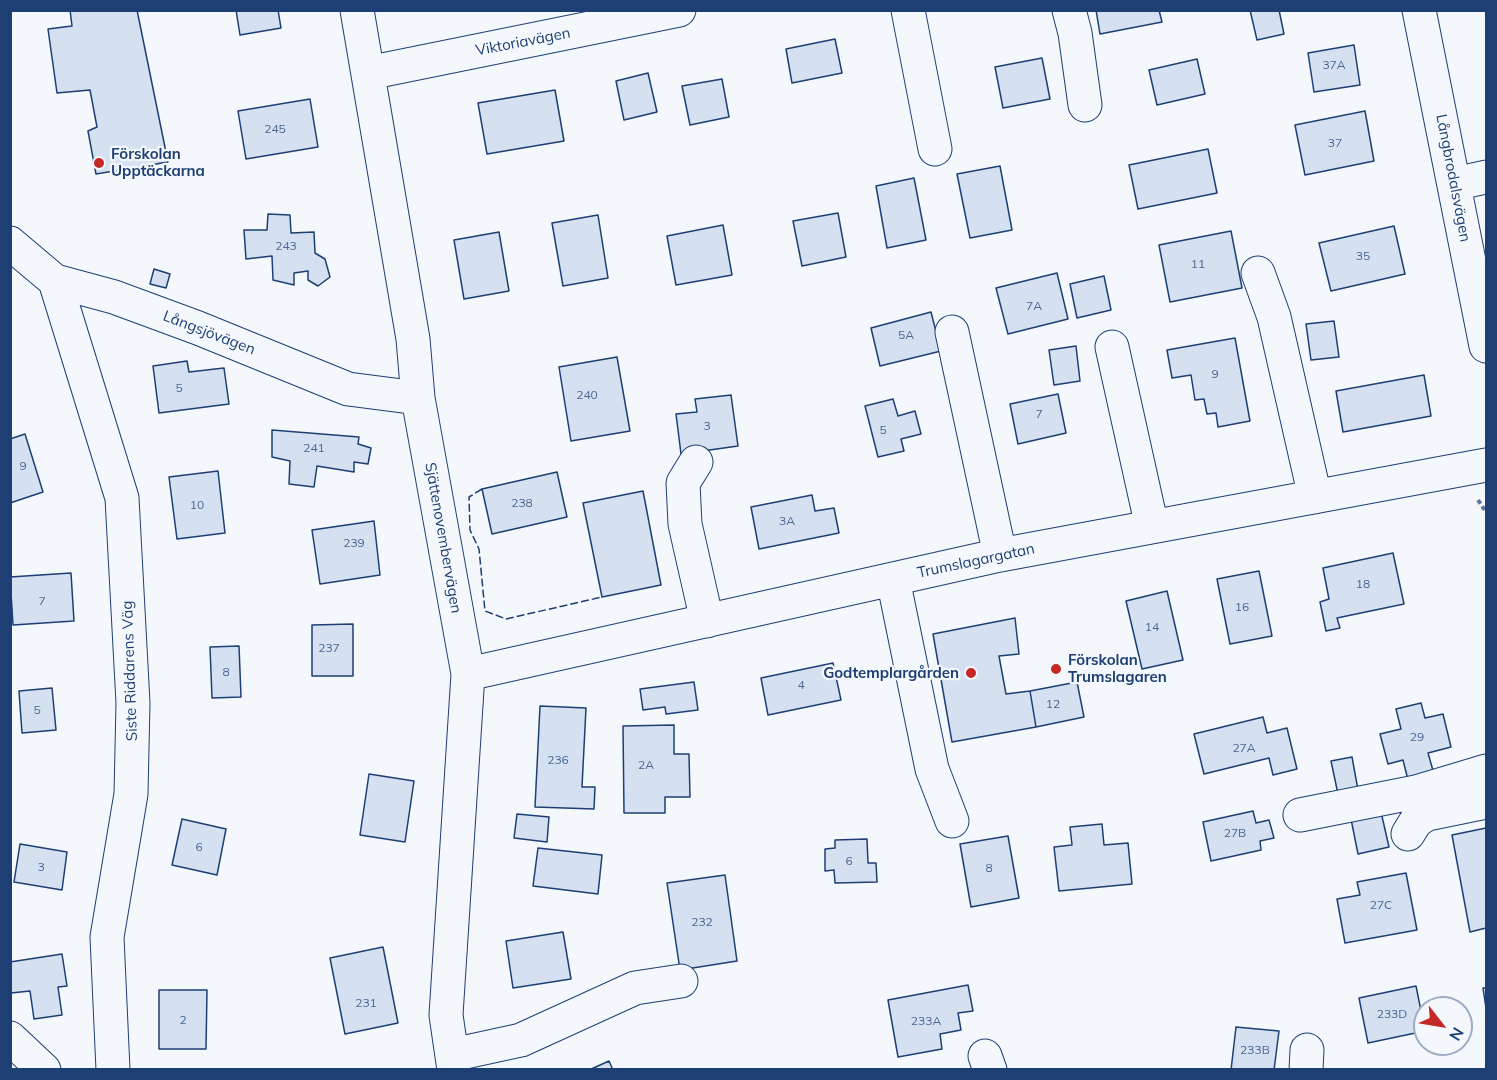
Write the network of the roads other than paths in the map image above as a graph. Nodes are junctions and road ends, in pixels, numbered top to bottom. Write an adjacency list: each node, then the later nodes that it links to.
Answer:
1 (357, 10): 6 (street, Sjättenovembervägen)
2 (679, 10): 6 (street, Viktoriavägen)
3 (908, 10): 8 (street)
4 (1069, 10): 7 (street)
5 (1419, 10): 10 (street, Långbrodalsvägen)
6 (368, 73): 17 (street, Sjättenovembervägen)
7 (1085, 105)
8 (935, 149)
9 (1486, 177): 10 (street)
10 (1454, 184): 15 (street, Långbrodalsvägen)
11 (10, 243): 13 (street, Långsjövägen)
12 (1258, 273): 20 (street)
13 (55, 280): 17 (street, Långsjövägen); 35 (street, Siste Riddarens Väg)
14 (952, 332): 22 (street)
15 (1486, 346)
16 (1112, 347): 21 (street)
17 (418, 398): 25 (street, Sjättenovembervägen)
18 (696, 462): 24 (street)
19 (1486, 465): 20 (street, Trumslagargatan)
20 (1315, 497): 21 (street, Trumslagargatan)
21 (1152, 527): 22 (street, Trumslagargatan)
22 (1000, 555): 23 (street, Trumslagargatan)
23 (893, 579): 24 (street, Trumslagargatan); 29 (street)
24 (707, 621): 25 (street, Trumslagargatan)
25 (468, 674): 33 (street, Sjättenovembervägen)
26 (1486, 771): 28 (street)
27 (1486, 802): 30 (street)
28 (1300, 815)
29 (952, 821)
30 (1408, 834)
31 (681, 981): 33 (street)
32 (10, 1038): 34 (street)
33 (453, 1062)
34 (44, 1070)
35 (113, 1070)

